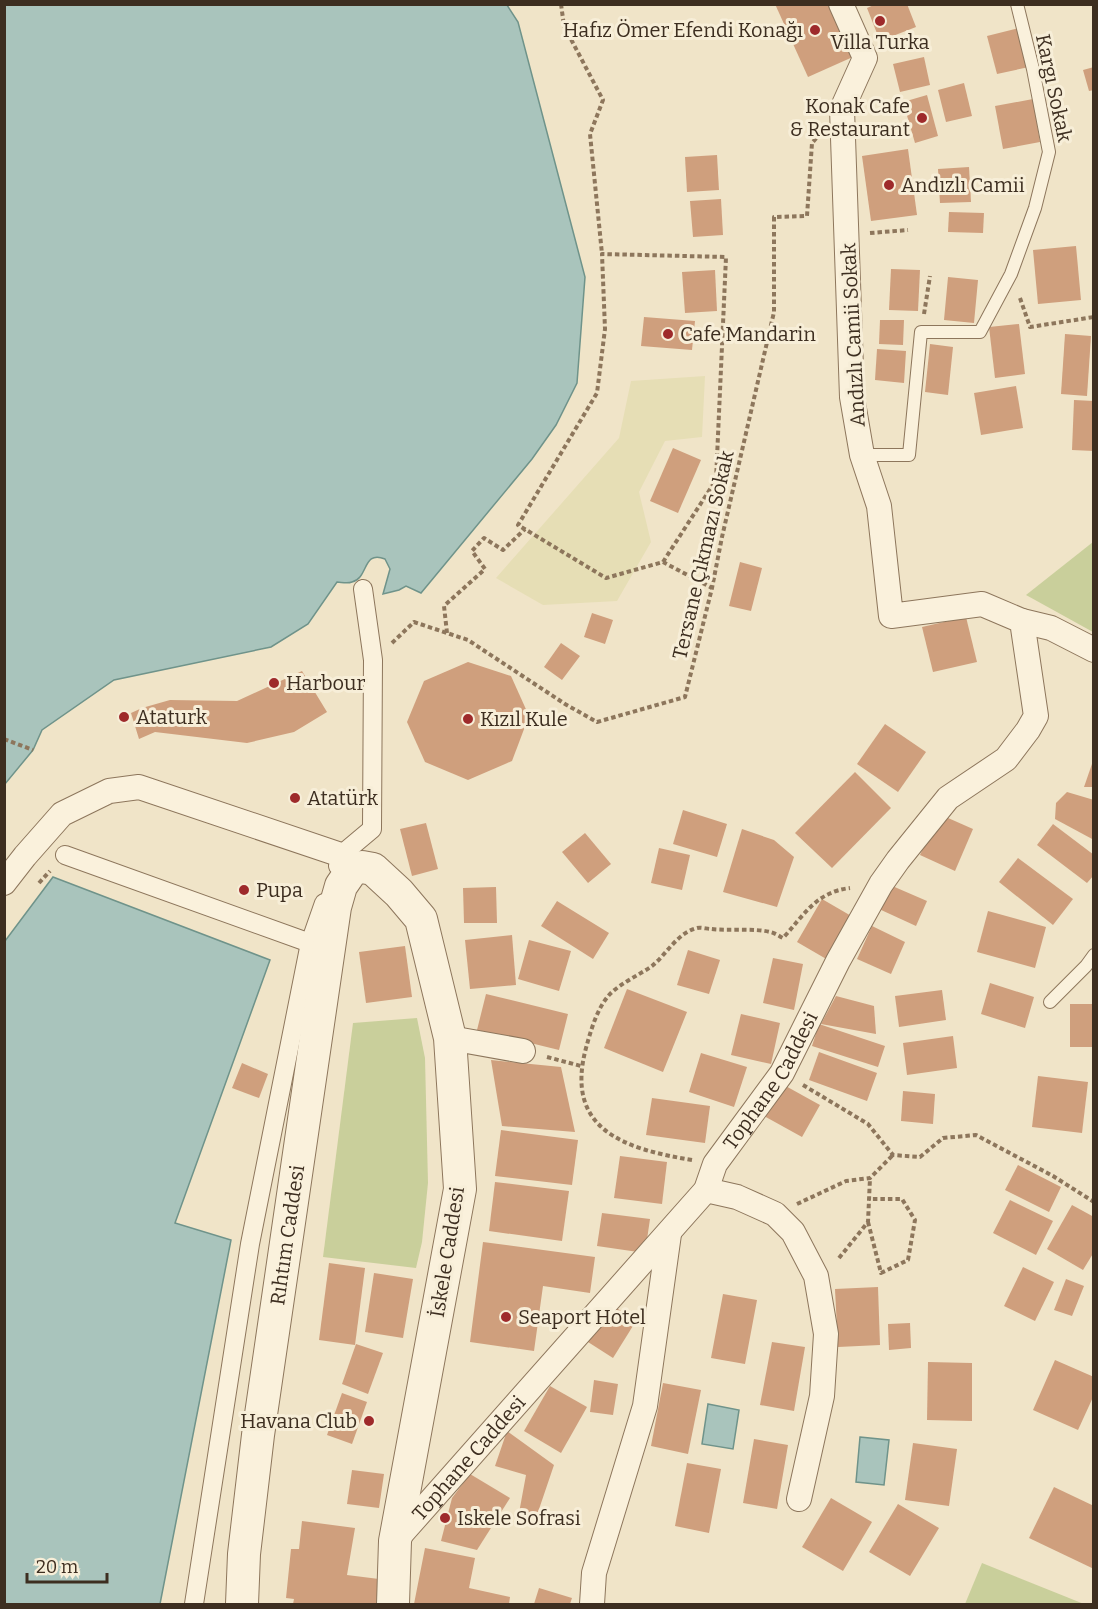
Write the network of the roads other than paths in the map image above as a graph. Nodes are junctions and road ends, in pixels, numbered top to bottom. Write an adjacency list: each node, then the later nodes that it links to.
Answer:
1 (841, 4): 3 (street, Andızlı Camii Sokak)
2 (1017, 4): 3 (lane, Kargı Sokak)
3 (861, 455): 5 (street, Andızlı Camii Sokak)
4 (363, 589): 8 (street)
5 (1022, 621): 6 (street); 15 (street, Tophane Caddesi)
6 (1094, 650)
7 (65, 855): 10 (street)
8 (347, 862): 9 (street); 10 (street); 13 (street, İskele Caddesi); 20 (street, Rıhtım Caddesi)
9 (4, 883)
10 (310, 943): 19 (street)
11 (1094, 954): 12 (lane)
12 (1050, 1002)
13 (450, 1038): 14 (street); 18 (street, İskele Caddesi)
14 (523, 1052)
15 (706, 1190): 16 (street, Tophane Caddesi); 17 (street)
16 (669, 1234): 18 (street, Tophane Caddesi); 22 (street)
17 (799, 1499)
18 (395, 1541): 21 (street, İskele Caddesi)
19 (194, 1605)
20 (242, 1605)
21 (393, 1605)
22 (592, 1605)

